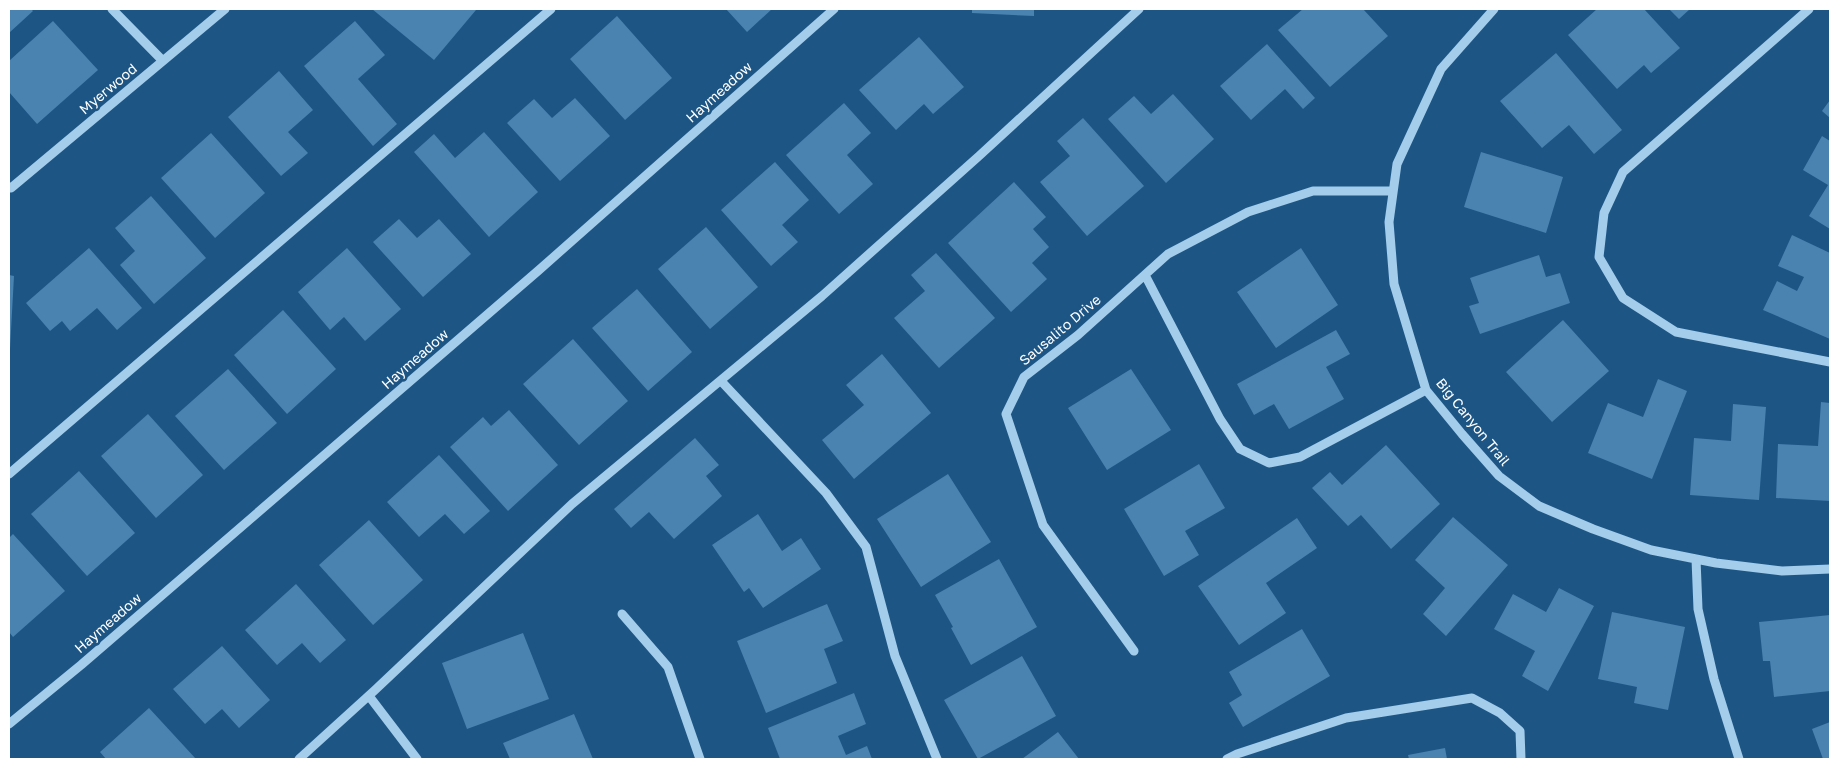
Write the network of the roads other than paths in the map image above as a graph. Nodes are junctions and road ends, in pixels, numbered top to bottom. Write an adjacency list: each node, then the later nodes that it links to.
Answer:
1 (112, 9): 8 (street)
2 (225, 9): 8 (street, Myerwood)
3 (551, 9): 15 (street)
4 (834, 9): 21 (street, Haymeadow)
5 (1139, 9): 13 (street)
6 (1494, 9): 10 (street, Big Canyon Trail)
7 (1809, 9): 12 (street)
8 (164, 60): 9 (street, Myerwood)
9 (9, 187)
10 (1393, 191): 11 (street, Sausalito Drive); 14 (street, Big Canyon Trail)
11 (1145, 275): 14 (street); 19 (street, Sausalito Drive)
12 (1830, 362)
13 (721, 381): 20 (street); 25 (street)
14 (1426, 390): 16 (street, Big Canyon Trail)
15 (10, 469)
16 (1696, 559): 17 (street, Big Canyon Trail); 28 (street)
17 (1830, 568)
18 (622, 614): 24 (street)
19 (1134, 651)
20 (369, 696): 22 (street); 23 (street)
21 (9, 724)
22 (299, 759)
23 (417, 759)
24 (700, 759)
25 (937, 759)
26 (1227, 759): 27 (street)
27 (1521, 759)
28 (1739, 759)

